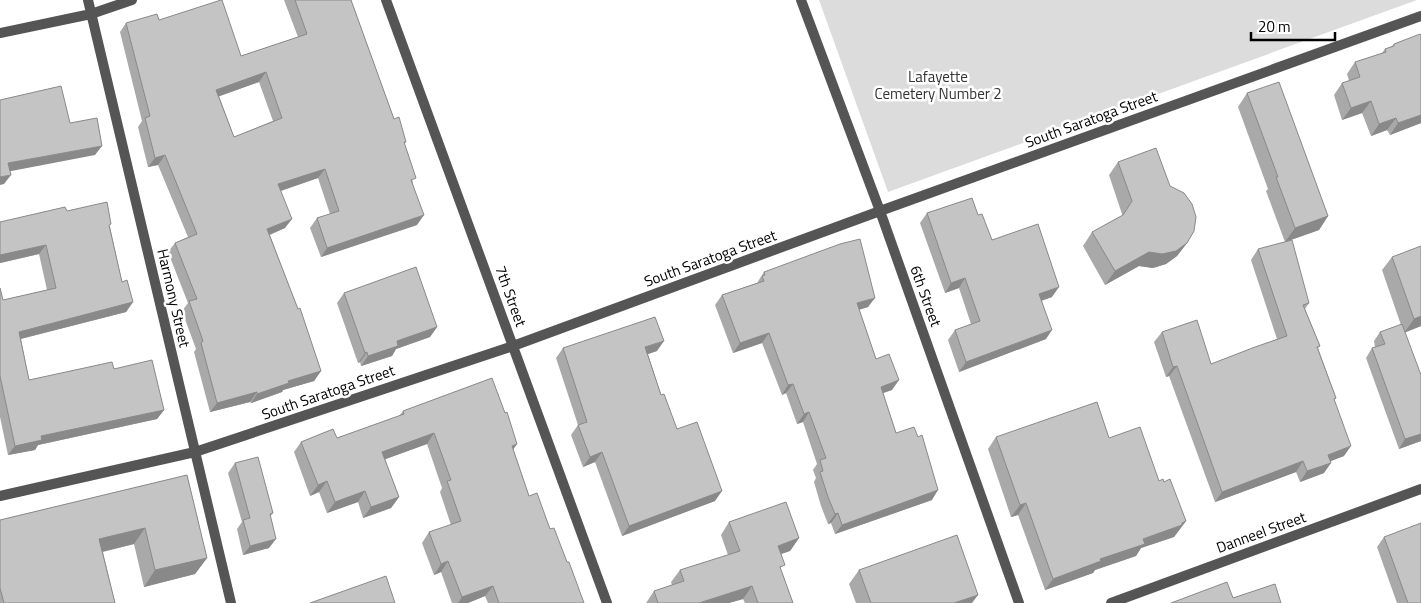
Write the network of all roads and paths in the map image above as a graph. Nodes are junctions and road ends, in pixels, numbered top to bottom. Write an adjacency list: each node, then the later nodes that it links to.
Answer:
1 (88, 0): 5 (street, Harmony Street)
2 (132, 0): 5 (street)
3 (386, 0): 9 (street, 7th Street)
4 (801, 0): 8 (street, 6th Street)
5 (91, 14): 7 (street); 10 (street, Harmony Street)
6 (1421, 16): 8 (street, South Saratoga Street)
7 (0, 32)
8 (880, 211): 9 (street, South Saratoga Street); 15 (street, 6th Street)
9 (513, 346): 10 (street, South Saratoga Street); 14 (street, 7th Street)
10 (195, 452): 12 (street, South Saratoga Street); 13 (street, Harmony Street)
11 (1421, 489): 16 (street, Danneel Street)
12 (0, 496)
13 (231, 603)
14 (607, 603)
15 (1019, 603)
16 (1111, 603)

